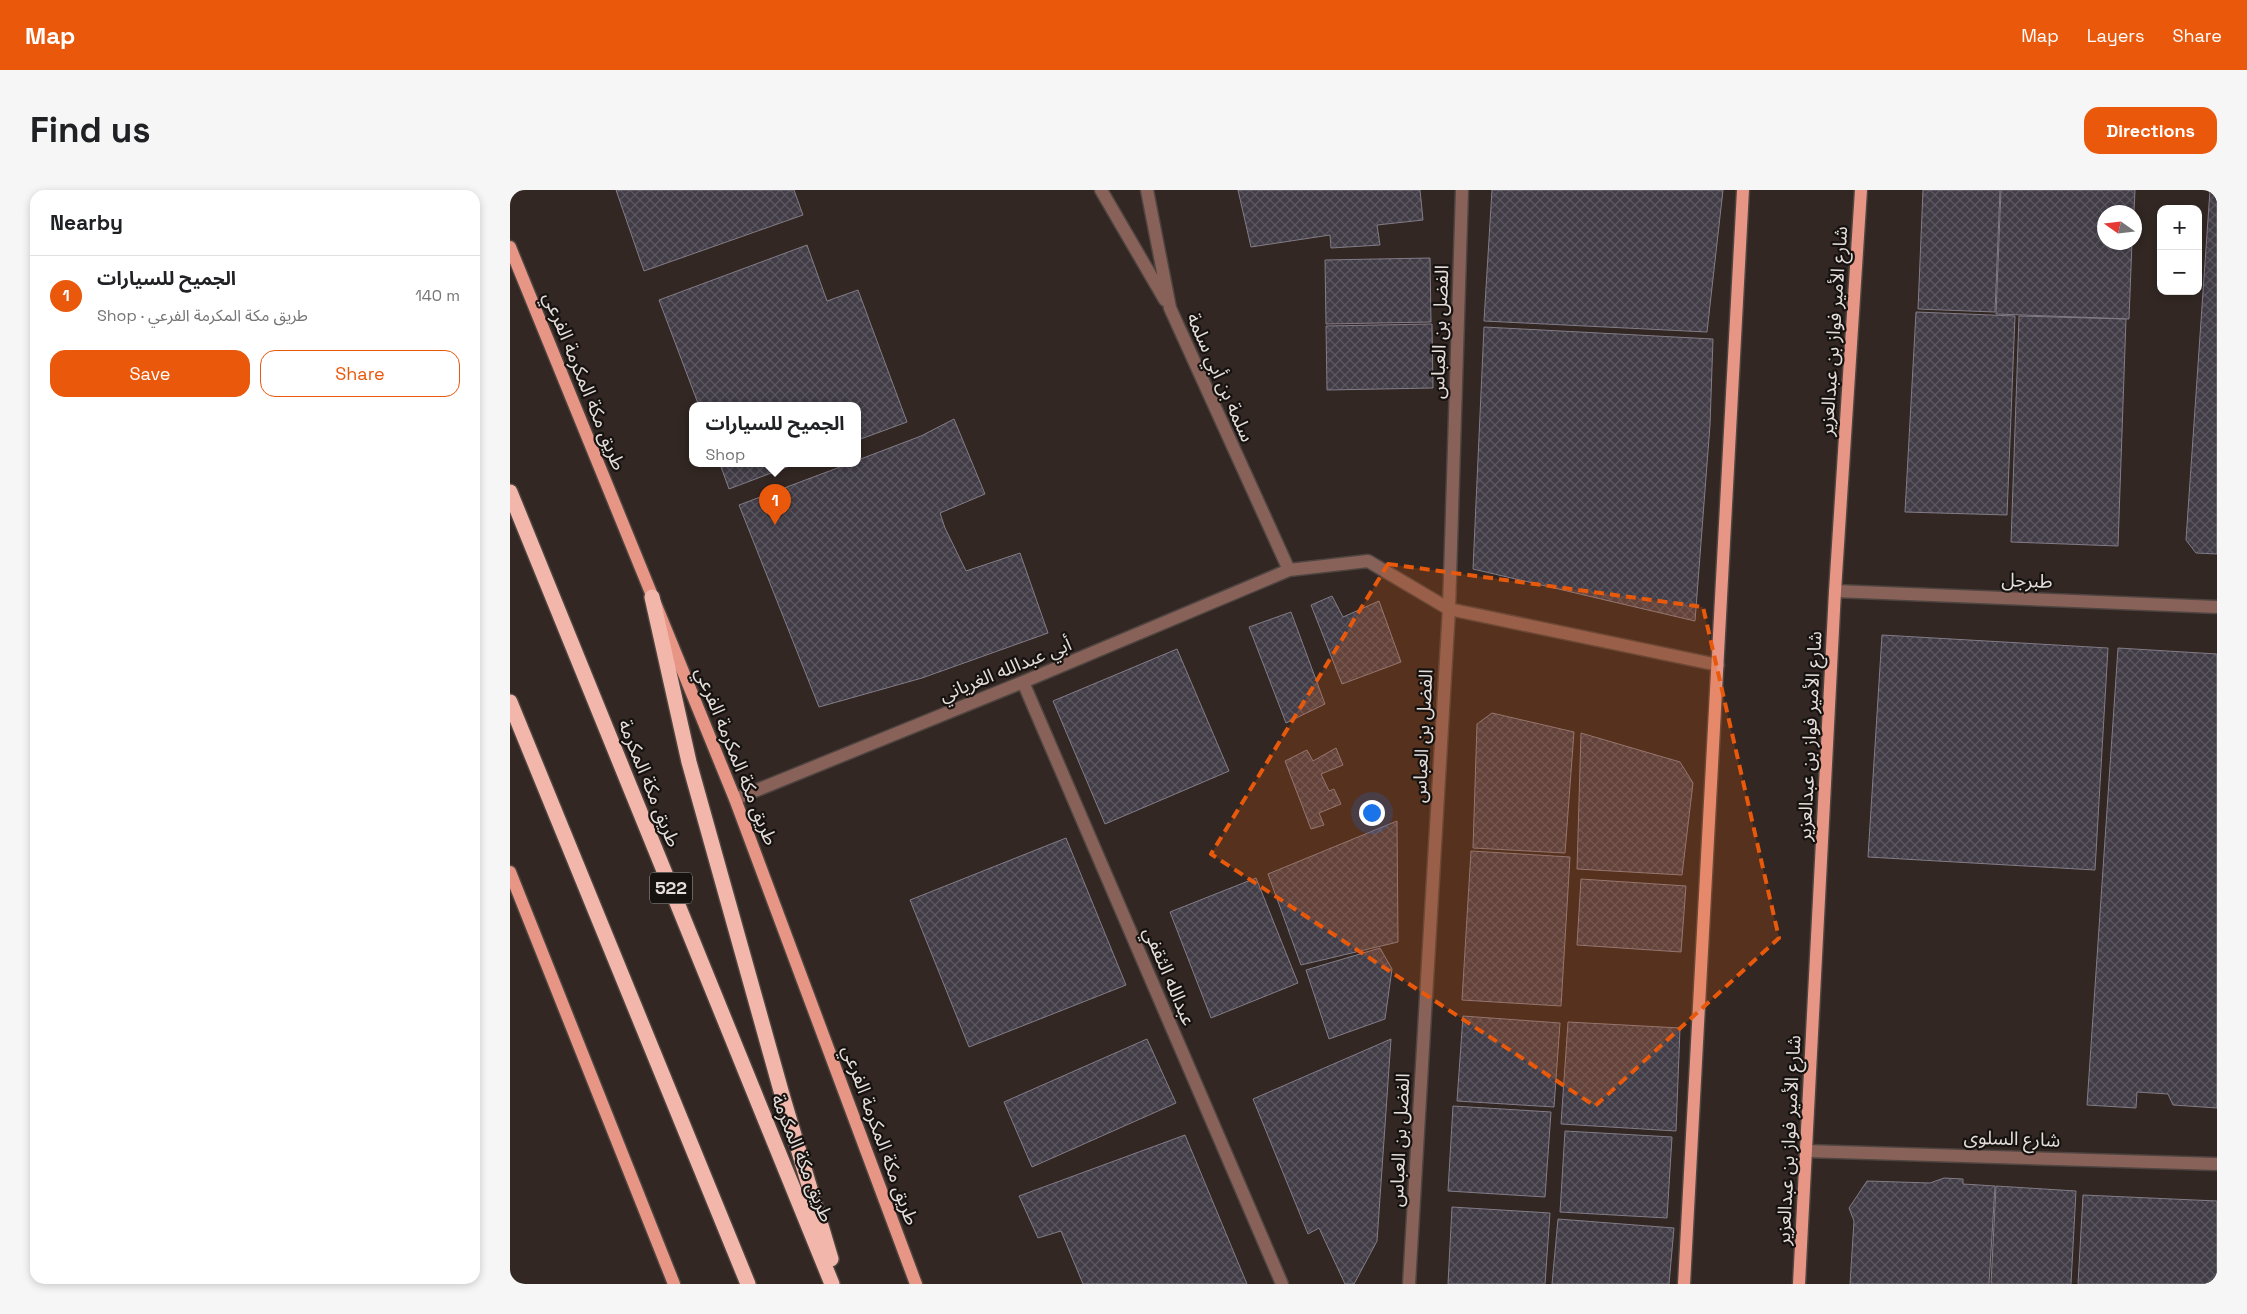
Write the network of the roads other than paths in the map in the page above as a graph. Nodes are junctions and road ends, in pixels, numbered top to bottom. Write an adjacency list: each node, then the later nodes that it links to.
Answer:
1 (1101, 190): 7 (street)
2 (1146, 190): 7 (street, سلمة بن أبي سلمة)
3 (1462, 190): 13 (street, الفضل بن العباس)
4 (1743, 190): 14 (main road)
5 (1862, 190): 10 (main road, شارع الأمير فواز بن عبدالعزير)
6 (510, 247): 11 (main road, طريق مكة المكرمة الفرعي)
7 (1170, 308): 9 (street, سلمة بن أبي سلمة)
8 (510, 492): 26 (highway, طريق مكة المكرمة / 522)
9 (1289, 570): 13 (street, أبي عبدالله الغرياني); 15 (street, أبي عبدالله الغرياني)
10 (1835, 591): 12 (street, طبرجل); 22 (main road, شارع الأمير فواز بن عبدالعزير)
11 (652, 597): 19 (main road, طريق مكة المكرمة الفرعي); 27 (highway)
12 (2217, 607)
13 (1449, 609): 14 (street, أبي عبدالله الغرياني); 30 (street, الفضل بن العباس)
14 (1718, 665): 31 (main road)
15 (1023, 682): 19 (street, أبي عبدالله الغرياني); 29 (street, عبدالله الثقفي)
16 (510, 702): 18 (highway)
17 (510, 711): 18 (highway)
18 (543, 785): 25 (highway)
19 (735, 799): 28 (main road, طريق مكة المكرمة الفرعي)
20 (510, 872): 21 (main road)
21 (515, 898): 24 (main road)
22 (1806, 1151): 23 (street, شارع السلوى); 32 (main road, شارع الأمير فواز بن عبدالعزير)
23 (2217, 1164)
24 (674, 1284)
25 (748, 1284)
26 (832, 1284)
27 (839, 1284)
28 (916, 1284)
29 (1282, 1284)
30 (1409, 1284)
31 (1684, 1284)
32 (1799, 1284)

